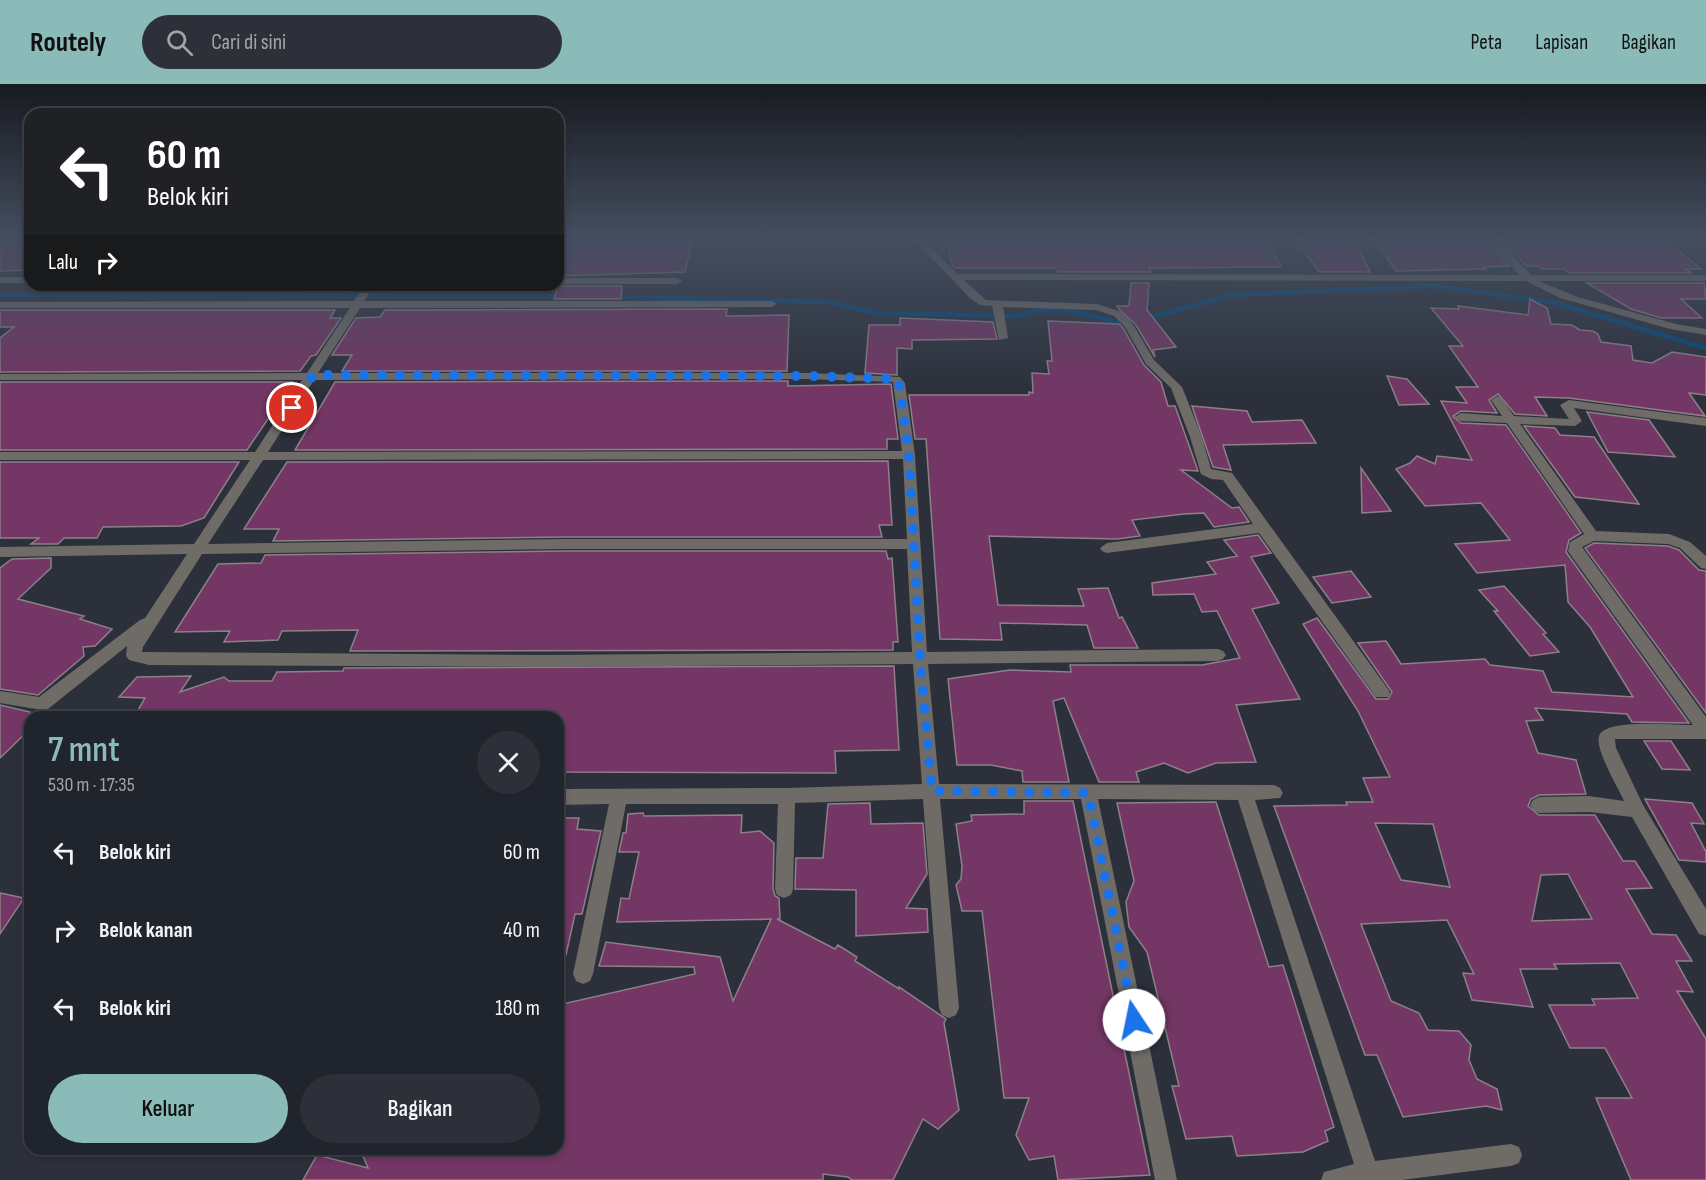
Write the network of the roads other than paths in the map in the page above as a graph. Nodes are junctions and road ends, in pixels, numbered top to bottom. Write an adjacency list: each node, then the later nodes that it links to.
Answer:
1 (968, 290): 7 (street)
2 (1553, 290): 8 (street)
3 (367, 291): 4 (street)
4 (360, 303): 5 (street); 6 (street); 10 (street)
5 (772, 304)
6 (0, 305)
7 (999, 312): 9 (street); 19 (street)
8 (1706, 332)
9 (1002, 338)
10 (313, 375): 11 (street); 16 (street); 18 (street)
11 (0, 377)
12 (1497, 399): 14 (street)
13 (1461, 417): 14 (street)
14 (1510, 419): 15 (street); 20 (street)
15 (1706, 422)
16 (909, 455): 18 (street); 21 (street)
17 (0, 456): 18 (street)
18 (260, 457): 22 (street)
19 (1261, 528): 23 (street); 29 (street)
20 (1592, 536): 25 (street); 31 (street)
21 (914, 544): 22 (street); 28 (street)
22 (201, 548): 24 (street); 26 (street)
23 (1107, 548)
24 (0, 552)
25 (1706, 564)
26 (154, 617): 28 (street); 30 (street)
27 (1218, 655): 28 (street)
28 (920, 658): 32 (street)
29 (1382, 693)
30 (0, 697)
31 (1706, 731): 40 (street)
32 (932, 791): 33 (street); 36 (street); 44 (street)
33 (1088, 793): 35 (street); 47 (street)
34 (1274, 793): 35 (street)
35 (1244, 794): 46 (street)
36 (787, 796): 38 (street); 41 (street)
37 (564, 797): 38 (street)
38 (620, 798): 43 (street)
39 (1539, 805): 40 (street)
40 (1637, 810): 42 (street)
41 (784, 889)
42 (1706, 927)
43 (583, 974)
44 (949, 1008)
45 (1511, 1155): 46 (street)
46 (1368, 1173): 48 (street)
47 (1166, 1180)
48 (1332, 1180)

